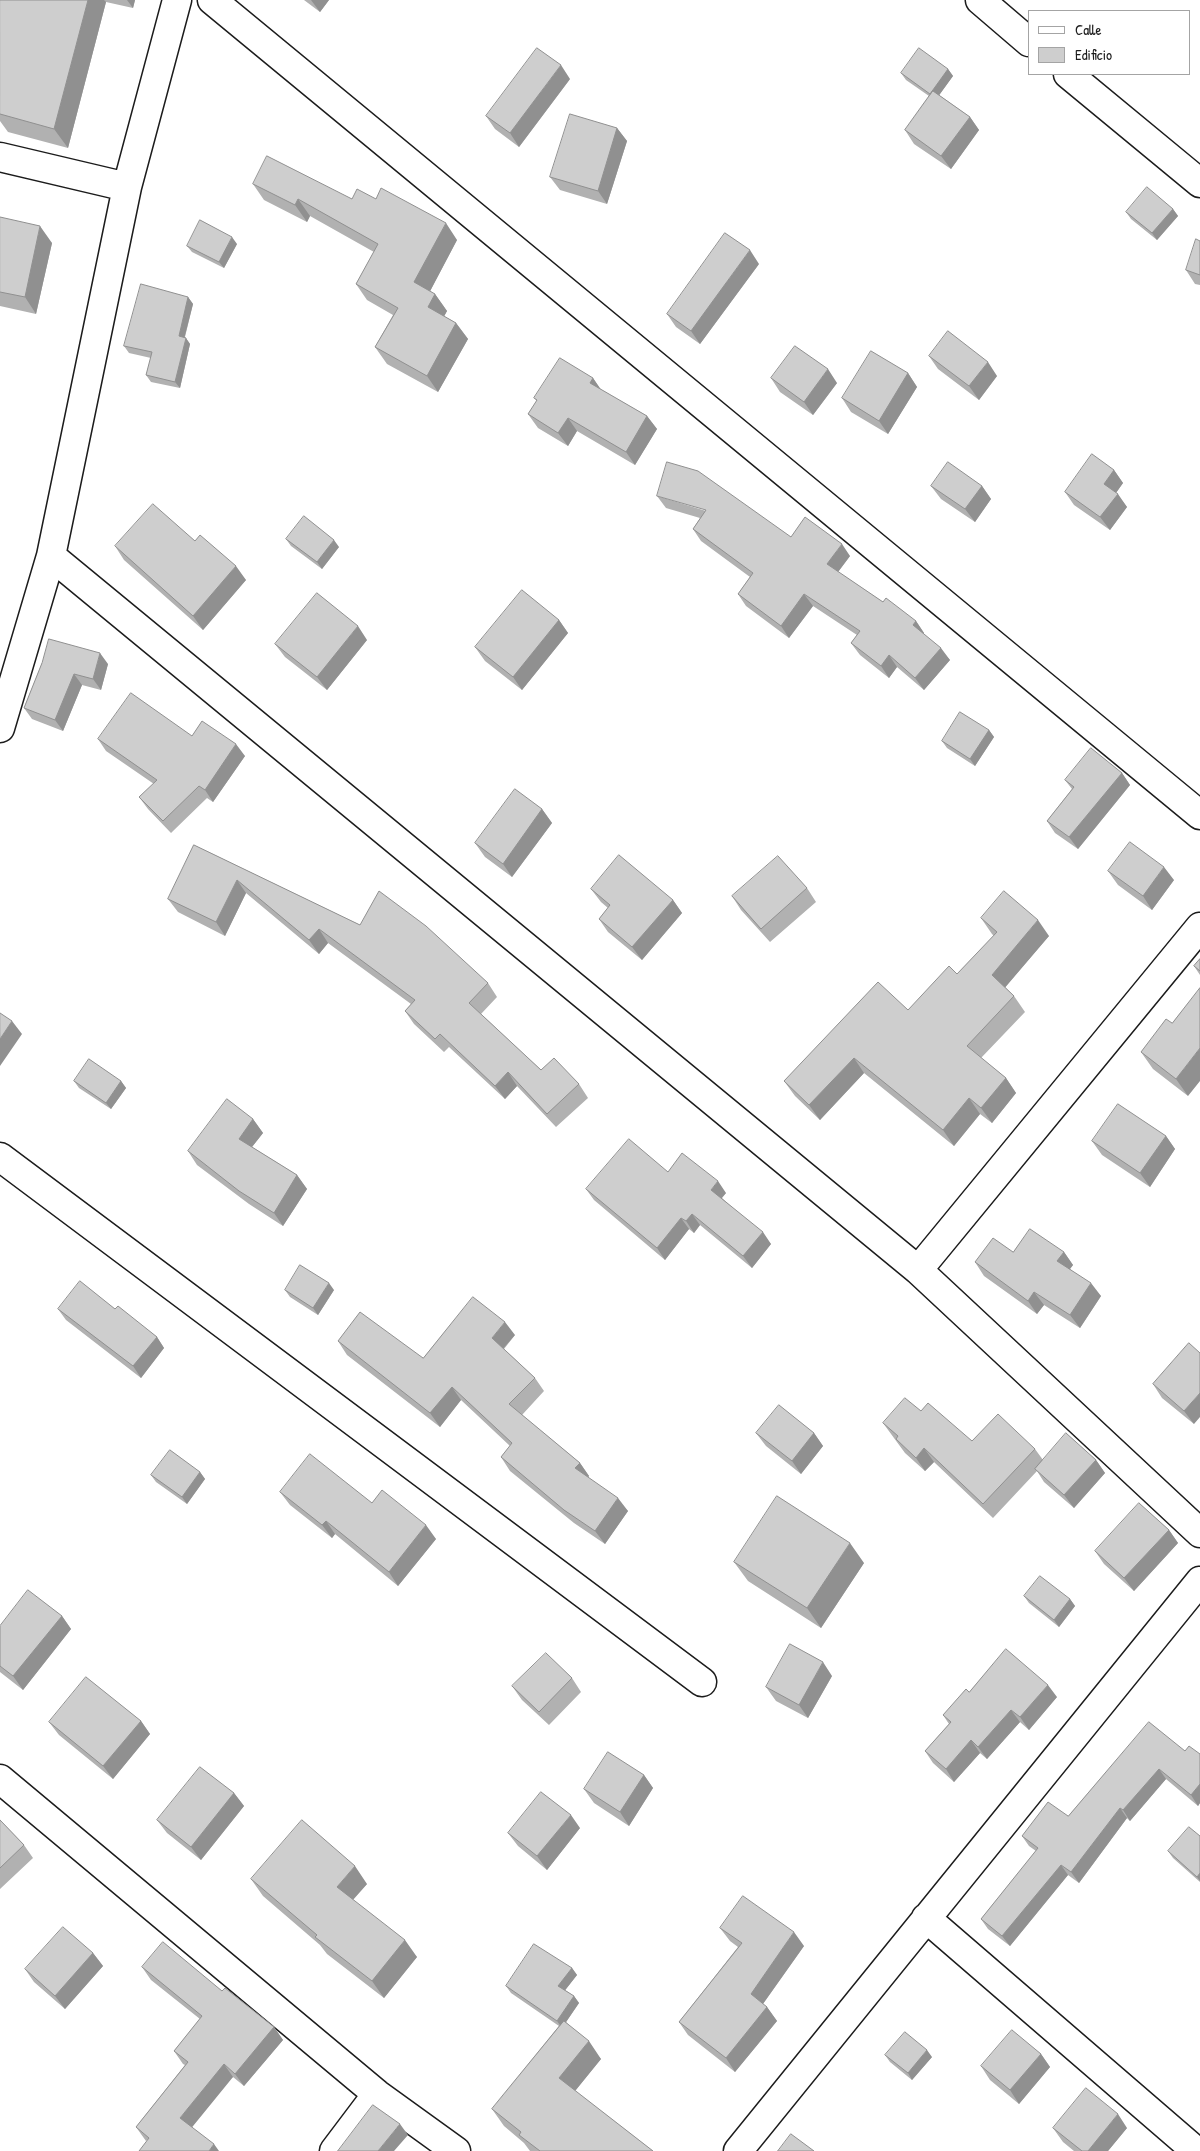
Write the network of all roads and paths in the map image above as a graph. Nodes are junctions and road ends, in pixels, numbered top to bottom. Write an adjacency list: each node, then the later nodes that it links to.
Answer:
1 (177, 0): 8 (street)
2 (212, 0): 11 (street)
3 (980, 0): 4 (street)
4 (1028, 41)
5 (1069, 75): 7 (street)
6 (0, 156): 8 (street)
7 (1200, 183)
8 (127, 187): 9 (street)
9 (51, 556): 10 (street); 14 (street)
10 (0, 728)
11 (1200, 815)
12 (1200, 927): 14 (street)
13 (0, 1157): 17 (street)
14 (918, 1270): 15 (street)
15 (1200, 1533)
16 (1200, 1581): 19 (street)
17 (702, 1682)
18 (0, 1779): 20 (street)
19 (926, 1918): 23 (street); 24 (street)
20 (377, 2094): 21 (street); 22 (street)
21 (334, 2151)
22 (456, 2151)
23 (738, 2151)
24 (1196, 2151)

